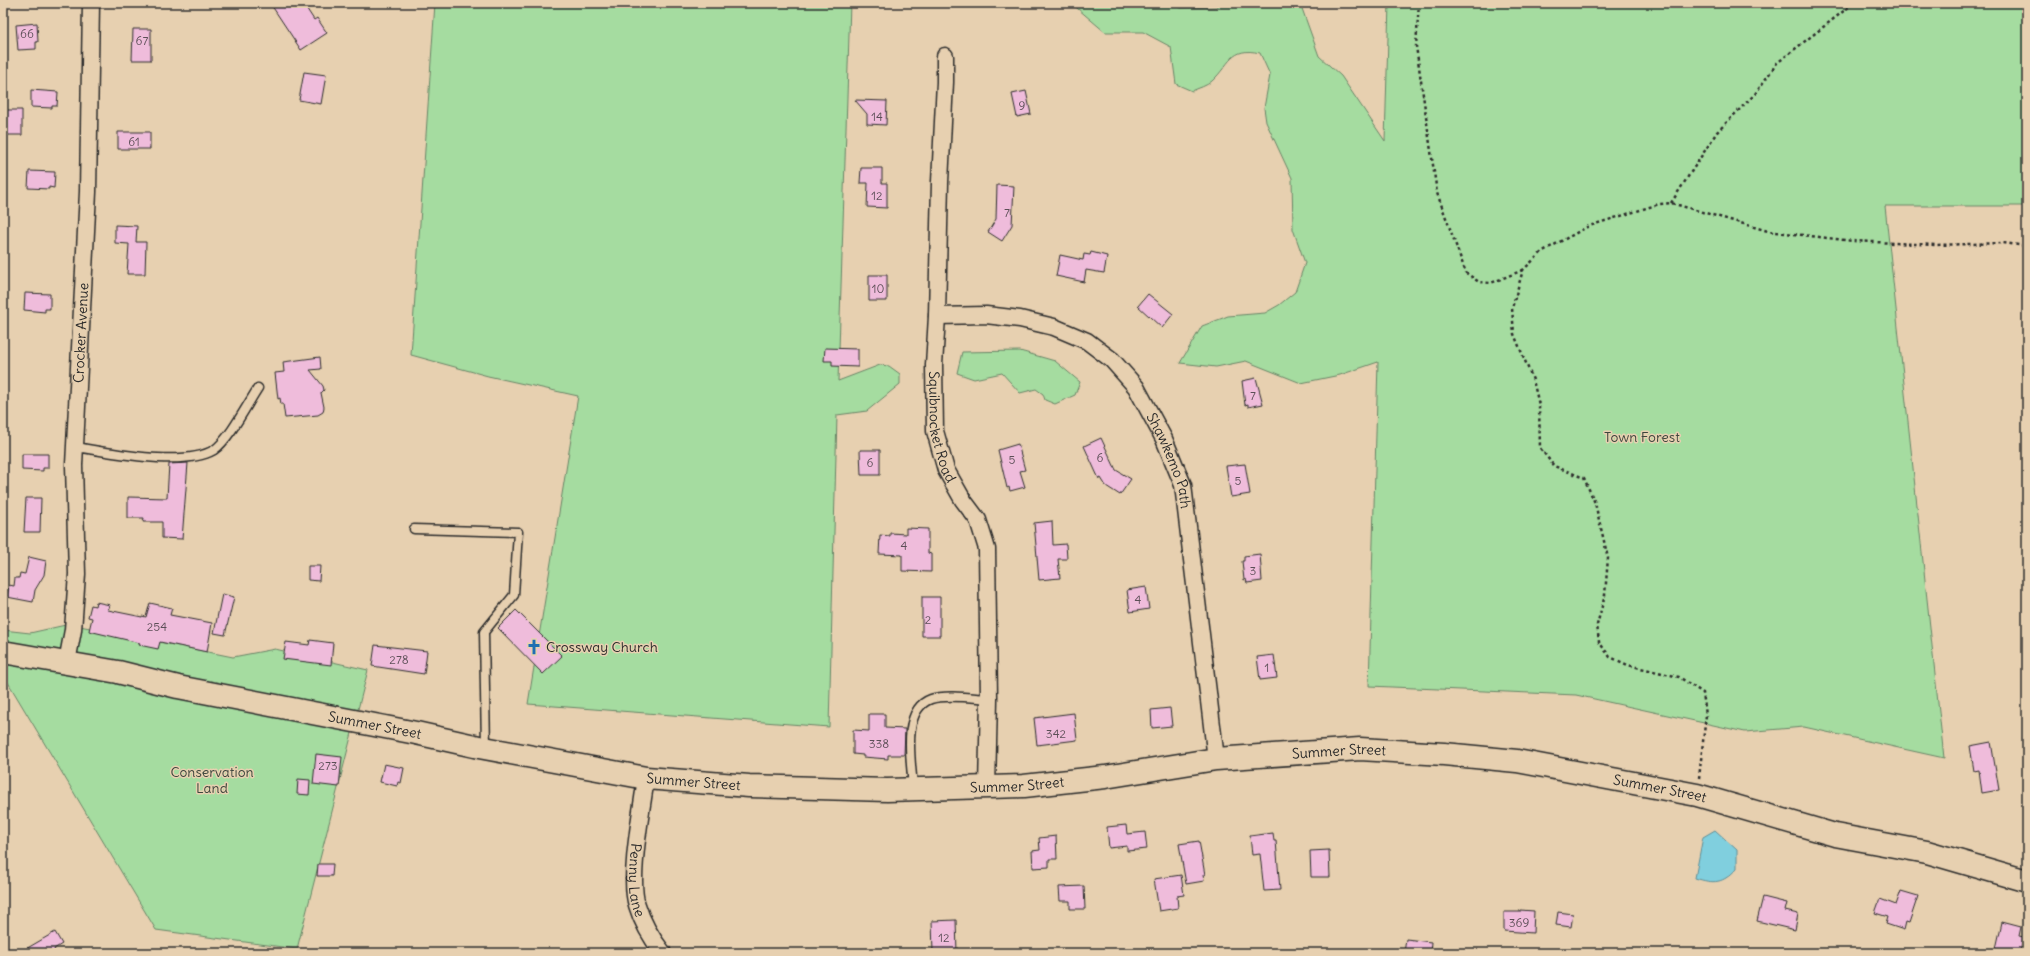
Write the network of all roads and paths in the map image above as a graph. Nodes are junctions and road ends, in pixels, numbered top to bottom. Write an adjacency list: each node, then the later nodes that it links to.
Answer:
1 (91, 3): 10 (street, Crocker Avenue)
2 (1419, 3): 7 (path)
3 (1854, 3): 5 (path)
4 (945, 56): 8 (street, Squibnocket Road)
5 (1671, 203): 6 (path); 7 (path)
6 (2027, 246)
7 (1523, 270): 20 (path)
8 (937, 316): 14 (street, Squibnocket Road); 16 (street, Shawkemo Path)
9 (258, 388): 10 (lane)
10 (75, 447): 13 (street, Crocker Avenue)
11 (414, 529): 15 (lane)
12 (3, 652): 13 (main road, Summer Street)
13 (67, 662): 15 (main road, Summer Street)
14 (989, 699): 18 (street, Squibnocket Road); 19 (lane)
15 (486, 749): 17 (main road, Summer Street)
16 (1216, 758): 18 (main road, Summer Street); 20 (main road, Summer Street)
17 (646, 778): 19 (main road, Summer Street); 22 (street, Penny Lane)
18 (987, 788): 19 (main road, Summer Street)
19 (914, 790)
20 (1697, 795): 21 (main road, Summer Street)
21 (2027, 881)
22 (663, 953)

